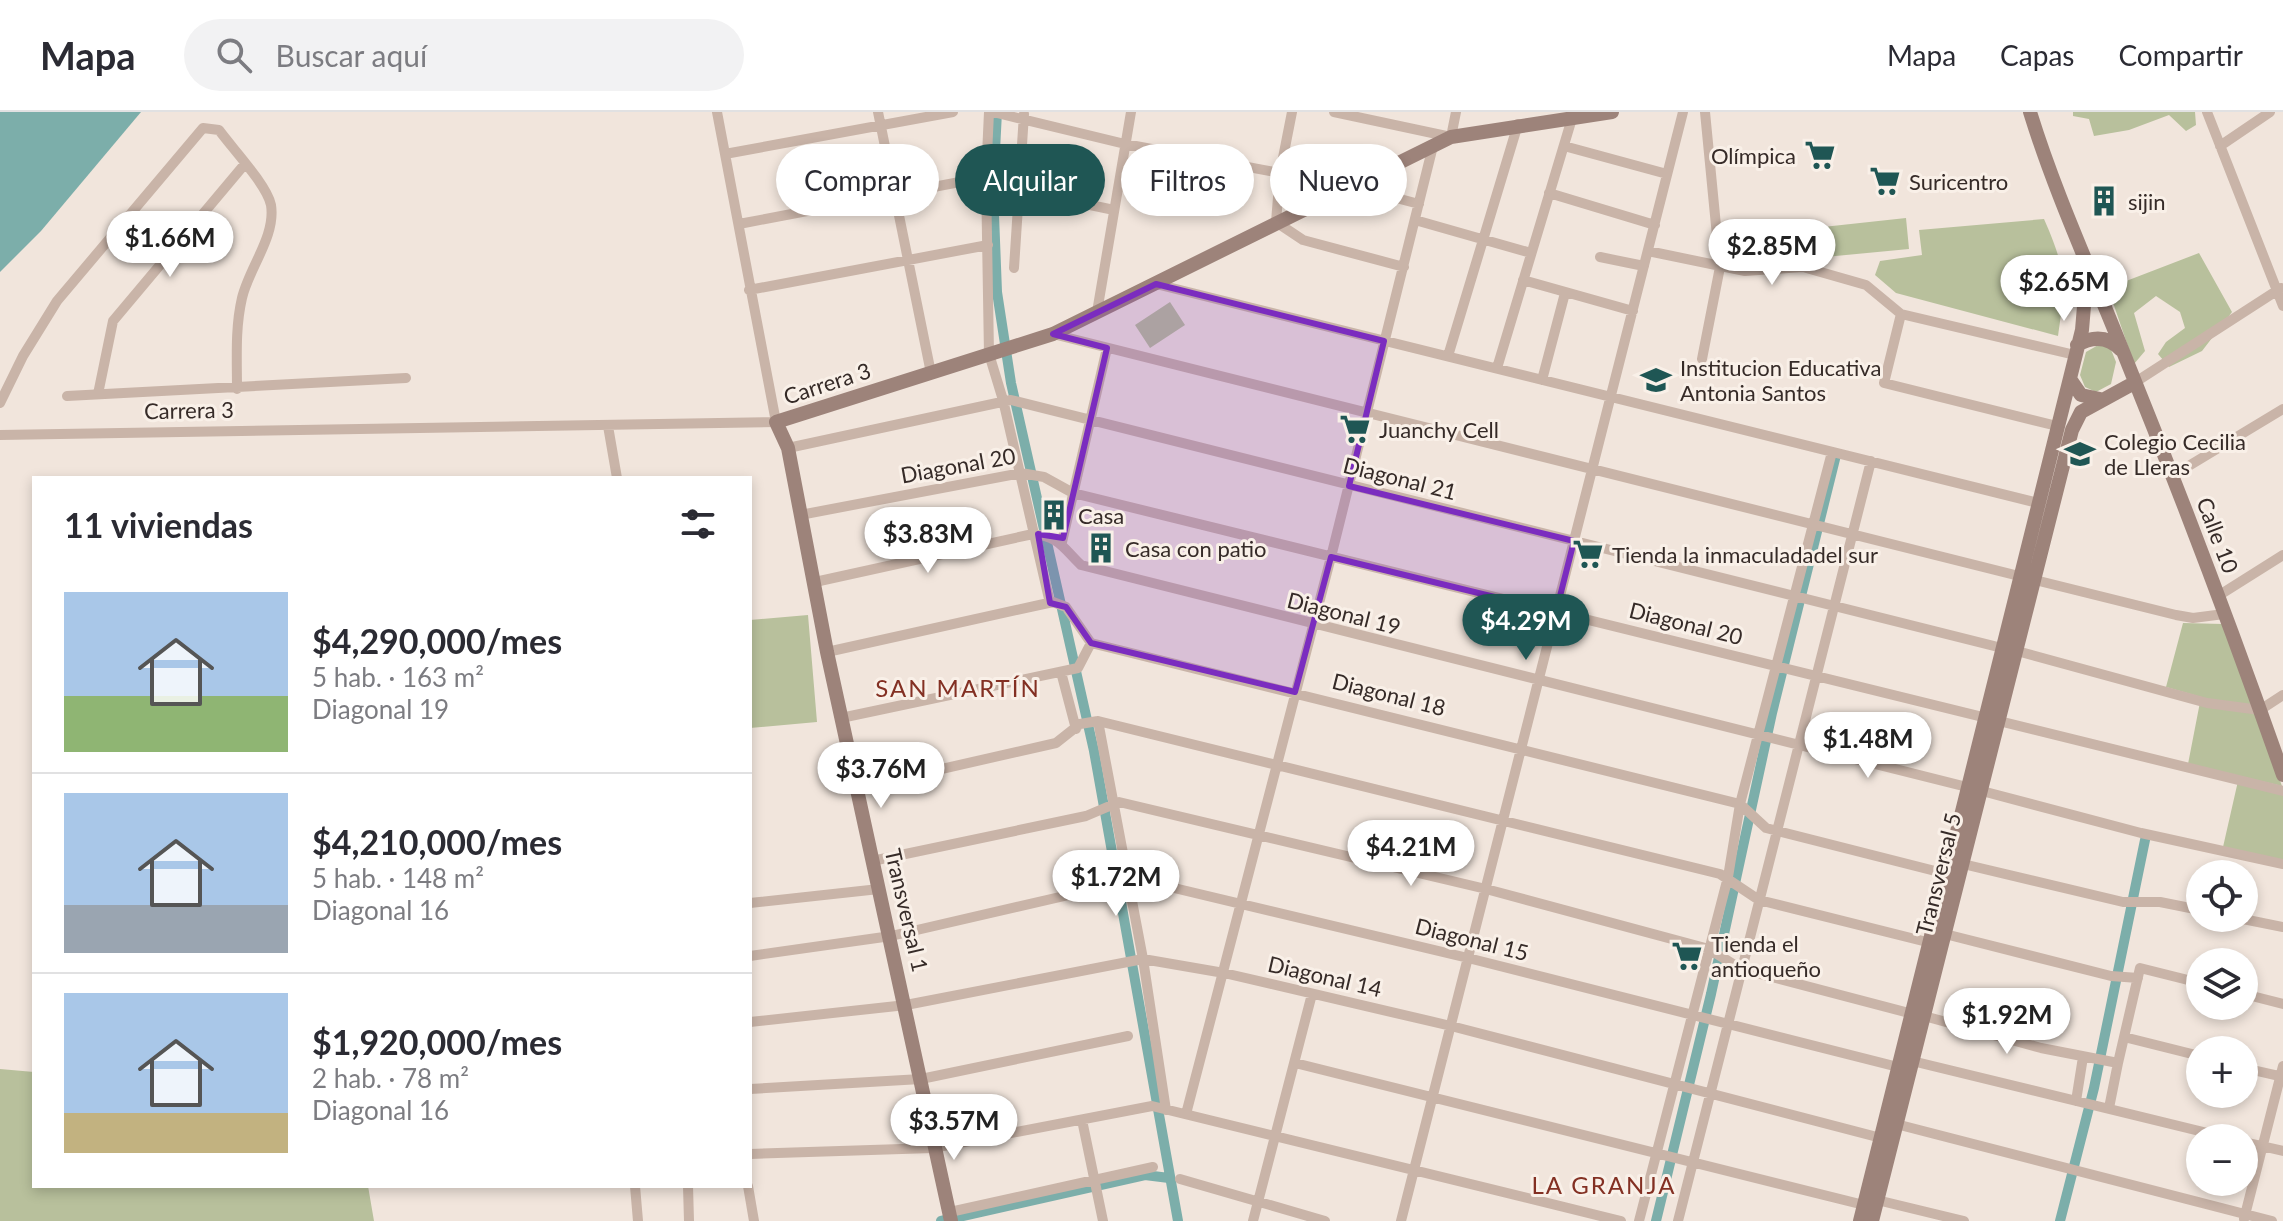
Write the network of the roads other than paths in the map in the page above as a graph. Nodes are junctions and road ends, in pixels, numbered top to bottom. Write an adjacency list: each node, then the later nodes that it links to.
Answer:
1 (717, 112): 28 (street)
2 (878, 112): 17 (street)
3 (953, 112): 17 (street)
4 (991, 112): 15 (street); 21 (street)
5 (1131, 112): 23 (street)
6 (1292, 112): 24 (street)
7 (1334, 112): 19 (street)
8 (1456, 112): 19 (street)
9 (1612, 112): 16 (street, Carrera 3)
10 (1683, 112): 32 (street)
11 (1705, 112): 56 (street)
12 (2030, 112): 58 (street, Calle 10)
13 (2207, 112): 27 (street)
14 (2270, 112): 27 (street)
15 (1024, 115): 22 (street); 23 (street)
16 (1573, 115): 18 (street, Carrera 3); 26 (street)
17 (881, 124): 20 (street); 28 (street)
18 (1518, 124): 19 (street, Carrera 3); 48 (street)
19 (1451, 137): 25 (street, Carrera 3)
20 (885, 144)
21 (989, 144)
22 (1022, 144)
23 (1125, 144)
24 (1286, 144)
25 (1433, 146): 29 (street, Carrera 3); 35 (street)
26 (1564, 146): 32 (street); 33 (street)
27 (2220, 146): 61 (street)
28 (725, 154): 46 (street)
29 (1407, 158)
30 (244, 165): 82 (street); 83 (street); 88 (street)
31 (1121, 168): 37 (street)
32 (1667, 174): 47 (street)
33 (1549, 193): 47 (street); 51 (street)
34 (1407, 201): 35 (street)
35 (1419, 204): 44 (street)
36 (1105, 208): 37 (street)
37 (1114, 210): 66 (street)
38 (781, 216): 46 (street)
39 (899, 216): 53 (street)
40 (987, 216): 49 (street)
41 (1017, 216): 57 (street)
42 (1276, 216): 45 (street)
43 (1288, 216): 45 (street, Carrera 3)
44 (1415, 220): 48 (street); 55 (street)
45 (1276, 222): 55 (street); 60 (street, Carrera 3)
46 (739, 224): 62 (street)
47 (1655, 225): 50 (street)
48 (1483, 240): 51 (street); 74 (street)
49 (988, 245): 53 (street); 72 (street)
50 (1648, 251): 54 (street); 56 (street)
51 (1531, 253): 59 (street)
52 (1600, 257): 54 (street)
53 (908, 261): 62 (street); 77 (street)
54 (1644, 266): 65 (street)
55 (1404, 267): 69 (street)
56 (1720, 267): 67 (street); 75 (street)
57 (1014, 268)
58 (2087, 270): 71 (street, Calle 10); 73 (street, Calle 10)
59 (1523, 280): 63 (street); 76 (street)
60 (1156, 284): 66 (street, Carrera 3); 69 (street)
61 (2280, 288): 64 (street); 81 (street)
62 (749, 290): 92 (street)
63 (1565, 293): 65 (street); 80 (street)
64 (2283, 306)
65 (1633, 311): 85 (street)
66 (1097, 312): 68 (street, Carrera 3)
67 (1901, 314): 71 (street); 94 (street)
68 (1053, 334): 70 (street); 72 (street, Carrera 3)
69 (1384, 341): 74 (street); 90 (street)
70 (1107, 348): 90 (street); 91 (street)
71 (2076, 350): 73 (street); 79 (street, Calle 10)
72 (993, 353): 77 (street, Carrera 3); 87 (street)
73 (2124, 353): 81 (street, Calle 10)
74 (1448, 356): 76 (street)
75 (1702, 359)
76 (1497, 368): 80 (street)
77 (931, 373): 92 (street, Carrera 3)
78 (406, 378): 82 (street)
79 (2070, 379): 86 (street); 94 (street, Transversal 5)
80 (1542, 380): 85 (street)
81 (2134, 383): 86 (street, Transversal 5); 102 (street, Calle 10)
82 (237, 389): 83 (street)
83 (98, 394): 84 (street)
84 (67, 396)
85 (1611, 396): 97 (street); 99 (street)
86 (2100, 399): 115 (street, Transversal 5)
87 (1007, 400): 91 (street, Diagonal 21); 96 (street); 100 (street)
88 (0, 403)
89 (2283, 409): 102 (street)
90 (1366, 414): 99 (street); 103 (street)
91 (1091, 421): 103 (street, Diagonal 21); 104 (street)
92 (776, 422): 93 (street, Carrera 3); 96 (street, Transversal 1)
93 (608, 426): 95 (street, Carrera 3); 101 (street)
94 (2057, 426): 105 (street, Transversal 5)
95 (0, 435)
96 (788, 448): 106 (street, Transversal 1)
97 (1832, 452): 98 (street); 107 (street)
98 (1871, 461): 105 (street); 108 (street)
99 (1592, 469): 107 (street); 110 (street)
100 (1026, 473): 104 (street, Diagonal 20); 106 (street, Diagonal 20); 109 (street)
101 (617, 476)
102 (2172, 476): 118 (street, Calle 10)
103 (1349, 486): 110 (street, Diagonal 21); 113 (street)
104 (1073, 493): 111 (street); 113 (street, Diagonal 20)
105 (2038, 503): 114 (street, Transversal 5)
106 (800, 515): 116 (street, Transversal 1)
107 (1821, 526): 108 (street); 117 (street)
108 (1852, 534): 114 (street); 120 (street)
109 (1040, 535): 111 (street, Diagonal 19); 116 (street); 119 (street)
110 (1574, 541): 117 (street, Diagonal 21); 121 (street)
111 (1062, 542): 123 (street, Diagonal 19)
112 (2283, 555): 118 (street)
113 (1331, 557): 121 (street, Diagonal 20); 123 (street)
114 (2019, 576): 125 (street, Transversal 5)
115 (2035, 580): 122 (street); 126 (street, Transversal 5)
116 (815, 582): 127 (street, Transversal 1)
117 (1798, 596): 120 (street, Diagonal 21); 128 (street)
118 (2218, 596): 122 (street, Calle 10)
119 (1052, 603): 124 (street); 127 (street)
120 (1833, 606): 125 (street, Diagonal 21); 130 (street)
121 (1556, 612): 128 (street, Diagonal 20); 131 (street)
122 (2224, 614): 134 (street, Calle 10)
123 (1313, 626): 131 (street, Diagonal 19); 132 (street)
124 (1091, 643): 129 (street); 132 (street, Diagonal 18)
125 (2002, 648): 136 (street, Transversal 5)
126 (2017, 651): 134 (street); 136 (street, Transversal 5)
127 (827, 652): 135 (street, Transversal 1)
128 (1780, 666): 130 (street, Diagonal 20); 138 (street)
129 (1063, 671): 135 (street); 137 (street)
130 (1816, 676): 136 (street, Diagonal 20); 139 (street)
131 (1539, 681): 138 (street, Diagonal 19); 140 (street)
132 (1295, 692): 140 (street, Diagonal 18); 141 (street)
133 (2283, 695): 134 (street)
134 (2260, 710): 142 (street, Calle 10)
135 (841, 718): 143 (street, Transversal 1)
136 (1992, 719): 144 (street, Transversal 5); 145 (street, Diagonal 20)
137 (1086, 724): 141 (street); 143 (street); 146 (street)
138 (1760, 736): 139 (street, Diagonal 19); 147 (street)
139 (1798, 745): 144 (street, Diagonal 19); 149 (street)
140 (1522, 747): 147 (street, Diagonal 18); 148 (street)
141 (1277, 763): 148 (street); 150 (street)
142 (2283, 775)
143 (858, 788): 151 (street, Transversal 1)
144 (1974, 789): 152 (street, Transversal 5); 153 (street, Diagonal 19); 154 (street, Transversal 5)
145 (2283, 791)
146 (1108, 806): 150 (street); 151 (street); 156 (street)
147 (1743, 806): 149 (street, Diagonal 18); 155 (street)
148 (1503, 819): 155 (street); 158 (street)
149 (1771, 829): 154 (street, Diagonal 18); 159 (street)
150 (1260, 834): 158 (street); 161 (street)
151 (872, 861): 157 (street, Transversal 1)
152 (1963, 864): 162 (street); 165 (street, Transversal 5)
153 (2283, 864)
154 (1947, 874): 167 (street, Transversal 5)
155 (1734, 881): 159 (street); 168 (street)
156 (1123, 883): 161 (street, Diagonal 15); 166 (street, Diagonal 15); 171 (street)
157 (879, 889): 160 (street); 166 (street, Transversal 1)
158 (1486, 889): 168 (street); 170 (street)
159 (1759, 900): 167 (street); 172 (street)
160 (752, 903)
161 (1242, 903): 170 (street, Diagonal 15); 173 (street)
162 (2186, 908)
163 (2258, 922): 164 (street)
164 (2283, 927)
165 (1945, 934): 174 (street); 180 (street, Transversal 5)
166 (891, 936): 169 (street, Diagonal 15); 179 (street, Transversal 1)
167 (1931, 943): 180 (street, Transversal 5)
168 (1712, 950): 172 (street); 181 (street)
169 (752, 956)
170 (1468, 958): 181 (street, Diagonal 15); 184 (street)
171 (1138, 960): 173 (street, Diagonal 14); 179 (street, Diagonal 14); 201 (street)
172 (1741, 969): 180 (street); 183 (street)
173 (1224, 973): 176 (street, Diagonal 14); 202 (street)
174 (2139, 973): 175 (street); 186 (street)
175 (2186, 981)
176 (1312, 994): 184 (street, Diagonal 14); 189 (street)
177 (2258, 998): 178 (street)
178 (2283, 1004)
179 (906, 1005): 182 (street, Diagonal 14); 194 (street, Transversal 1)
180 (1918, 1015): 188 (street); 191 (street, Transversal 5)
181 (1697, 1017): 183 (street, Diagonal 15); 195 (street)
182 (752, 1022)
183 (1722, 1024): 191 (street, Diagonal 15); 197 (street)
184 (1451, 1026): 195 (street, Diagonal 14); 198 (street)
185 (1128, 1036): 194 (street)
186 (2124, 1037): 187 (street); 190 (street)
187 (2186, 1052)
188 (2083, 1057): 190 (street); 199 (street)
189 (1295, 1063): 198 (street); 206 (street)
190 (2118, 1063): 200 (street)
191 (1906, 1064): 199 (street, Diagonal 15); 204 (street, Transversal 5); 207 (street, Transversal 5)
192 (2258, 1070): 193 (street)
193 (2282, 1073): 209 (street)
194 (921, 1079): 196 (street); 210 (street, Transversal 1)
195 (1675, 1086): 197 (street, Diagonal 14); 213 (street)
196 (752, 1089)
197 (1710, 1095): 207 (street, Diagonal 14); 214 (street)
198 (1432, 1099): 213 (street); 216 (street)
199 (2081, 1101): 200 (street, Diagonal 15)
200 (2106, 1107): 205 (street, Diagonal 15)
201 (1160, 1108): 202 (street); 203 (street)
202 (1186, 1114): 206 (street)
203 (1082, 1120): 210 (street); 217 (street)
204 (1896, 1124): 222 (street, Transversal 5); 225 (street)
205 (2186, 1127)
206 (1276, 1137): 216 (street); 223 (street)
207 (1881, 1138): 222 (street, Transversal 5)
208 (2258, 1146): 209 (street)
209 (2262, 1147): 211 (street); 225 (street)
210 (933, 1148): 212 (street); 224 (street, Transversal 1)
211 (2283, 1151)
212 (752, 1154)
213 (1657, 1156): 214 (street); 234 (street)
214 (1686, 1162): 222 (street); 235 (street)
215 (1153, 1167): 217 (street)
216 (1414, 1170): 232 (street); 233 (street)
217 (1096, 1179): 224 (street); 229 (street)
218 (1180, 1179): 223 (street)
219 (635, 1188): 226 (street)
220 (688, 1188): 227 (street)
221 (748, 1188): 228 (street)
222 (1871, 1202): 236 (street, Transversal 5); 237 (street, Transversal 5); 238 (street)
223 (1258, 1203): 230 (street); 231 (street)
224 (950, 1216)
225 (2244, 1218): 239 (street)
226 (638, 1221)
227 (689, 1221)
228 (754, 1221)
229 (1103, 1221)
230 (1253, 1221)
231 (1325, 1221)
232 (1401, 1221)
233 (1621, 1221)
234 (1639, 1221)
235 (1678, 1221)
236 (1860, 1221)
237 (1872, 1221)
238 (1964, 1221)
239 (2272, 1221)

